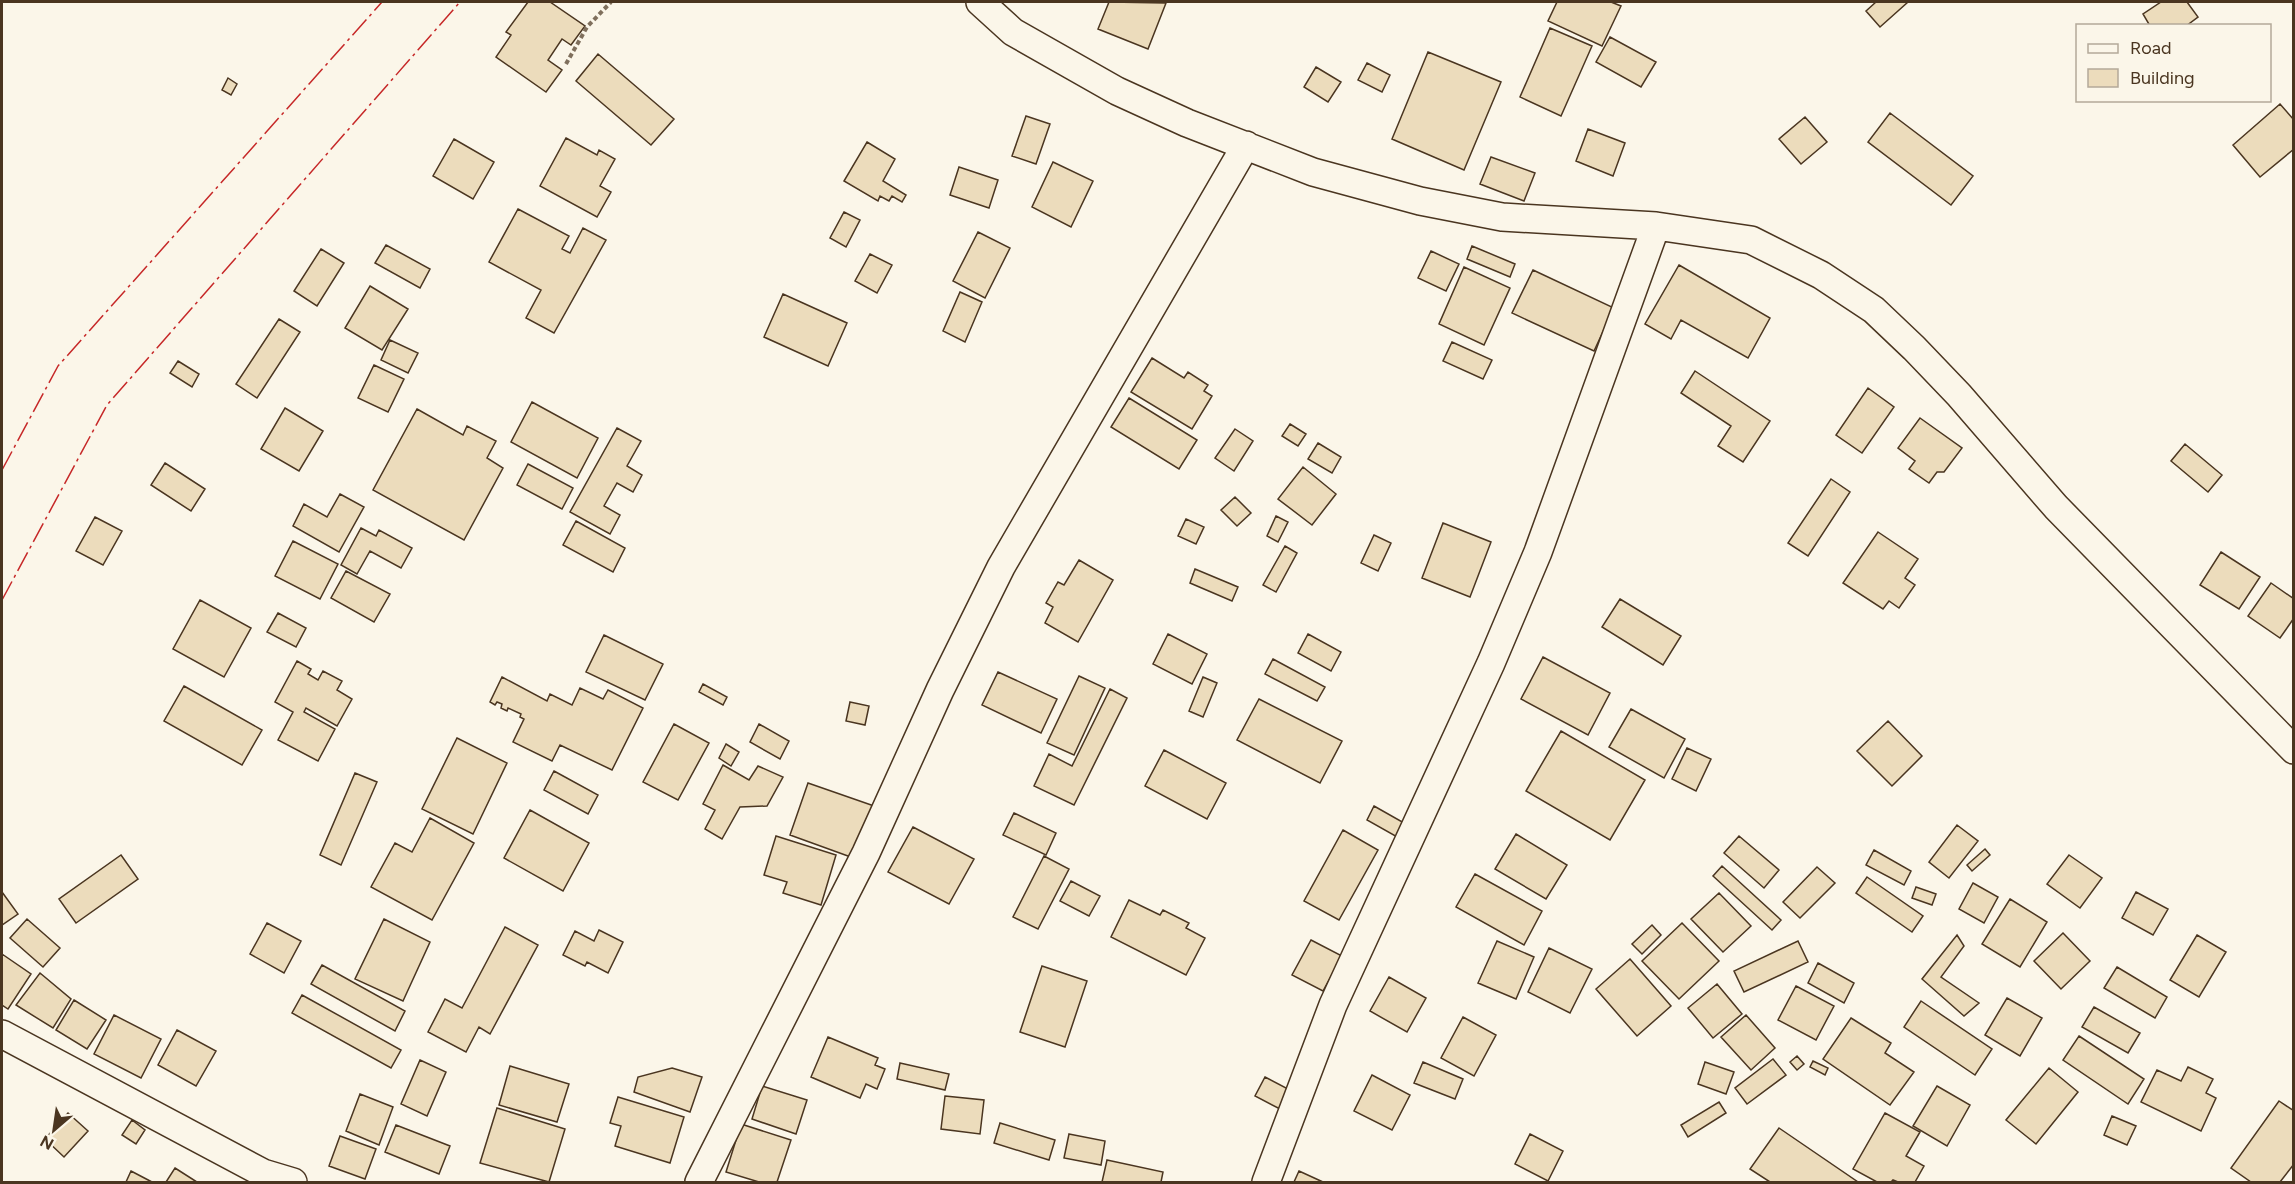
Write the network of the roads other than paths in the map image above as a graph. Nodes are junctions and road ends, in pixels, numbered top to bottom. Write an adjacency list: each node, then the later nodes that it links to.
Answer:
1 (980, 2): 2 (street)
2 (1246, 145): 3 (street); 7 (street)
3 (1656, 226): 4 (street); 8 (street)
4 (2294, 750)
5 (2, 1034): 6 (street)
6 (293, 1182)
7 (699, 1182)
8 (1266, 1182)

